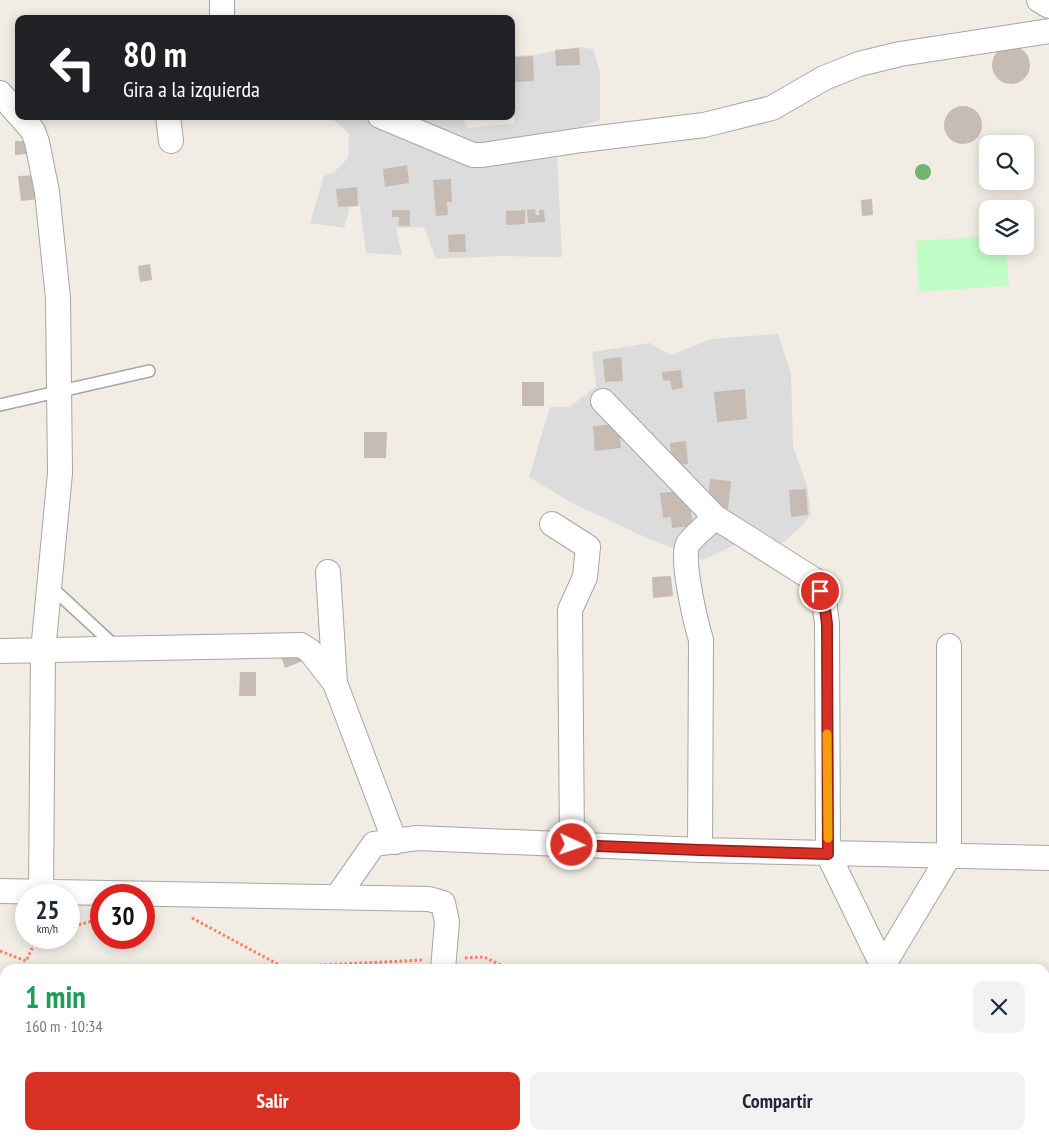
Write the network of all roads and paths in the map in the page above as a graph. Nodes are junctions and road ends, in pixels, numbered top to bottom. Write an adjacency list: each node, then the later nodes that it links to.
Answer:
1 (222, 0): 4 (street)
2 (1039, 0): 3 (street)
3 (1049, 6)
4 (222, 15)
5 (1049, 31): 10 (street)
6 (0, 93): 7 (street)
7 (15, 107)
8 (28, 120): 13 (street)
9 (168, 120): 11 (street)
10 (390, 120)
11 (171, 141)
12 (149, 371): 13 (lane)
13 (59, 392): 15 (lane); 19 (street)
14 (603, 401): 16 (street)
15 (0, 405)
16 (716, 517): 27 (street); 28 (street)
17 (552, 524): 26 (street)
18 (328, 572): 24 (street)
19 (50, 586): 21 (lane); 23 (street)
20 (949, 646): 29 (street)
21 (118, 649): 23 (street); 24 (street)
22 (0, 651): 23 (street)
23 (43, 651): 31 (street)
24 (335, 683): 25 (street)
25 (395, 842): 26 (street); 35 (street)
26 (572, 845): 27 (street)
27 (700, 850): 28 (street)
28 (828, 854): 29 (street); 42 (street)
29 (949, 856): 30 (street); 43 (street)
30 (1049, 858)
31 (41, 884)
32 (0, 891): 33 (street)
33 (15, 891)
34 (80, 893): 35 (street)
35 (337, 897): 40 (street)
36 (191, 917): 39 (path)
37 (32, 949): 38 (path)
38 (0, 951)
39 (277, 964)
40 (443, 964): 41 (path)
41 (499, 964)
42 (881, 964)
43 (885, 964)

